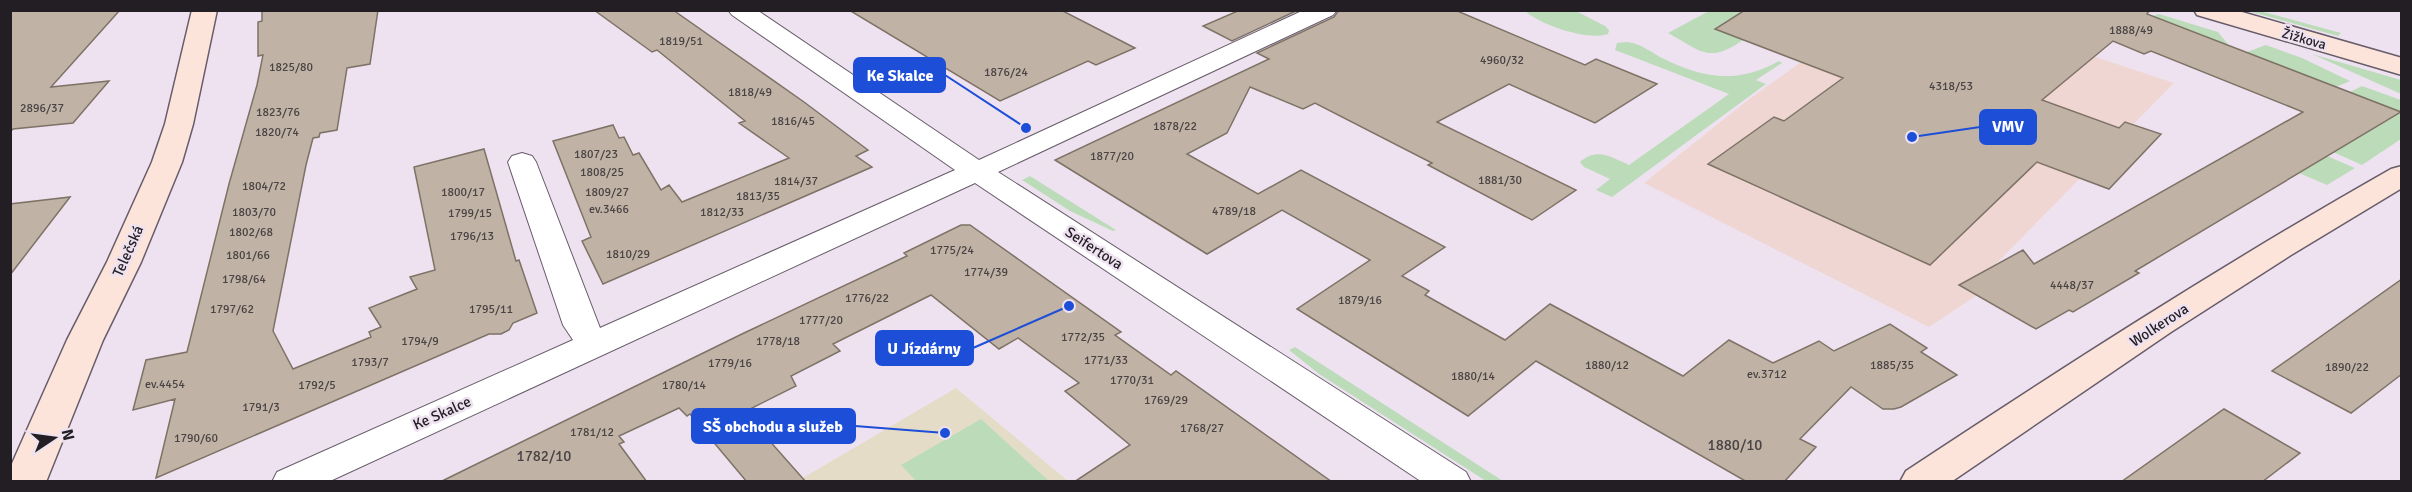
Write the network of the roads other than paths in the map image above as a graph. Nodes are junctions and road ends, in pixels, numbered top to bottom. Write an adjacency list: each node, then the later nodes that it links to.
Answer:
1 (205, 10): 10 (street, Telečská)
2 (740, 10): 7 (street, Seifertova)
3 (1324, 10): 7 (street, Ke Skalce)
4 (2206, 10): 5 (street, Žižkova)
5 (2402, 67)
6 (522, 162): 9 (street)
7 (978, 171): 9 (street, Ke Skalce); 12 (street, Seifertova)
8 (2402, 175): 13 (street, Wolkerova)
9 (593, 344): 11 (street, Ke Skalce)
10 (25, 482)
11 (291, 482)
12 (1452, 482)
13 (1920, 482)

